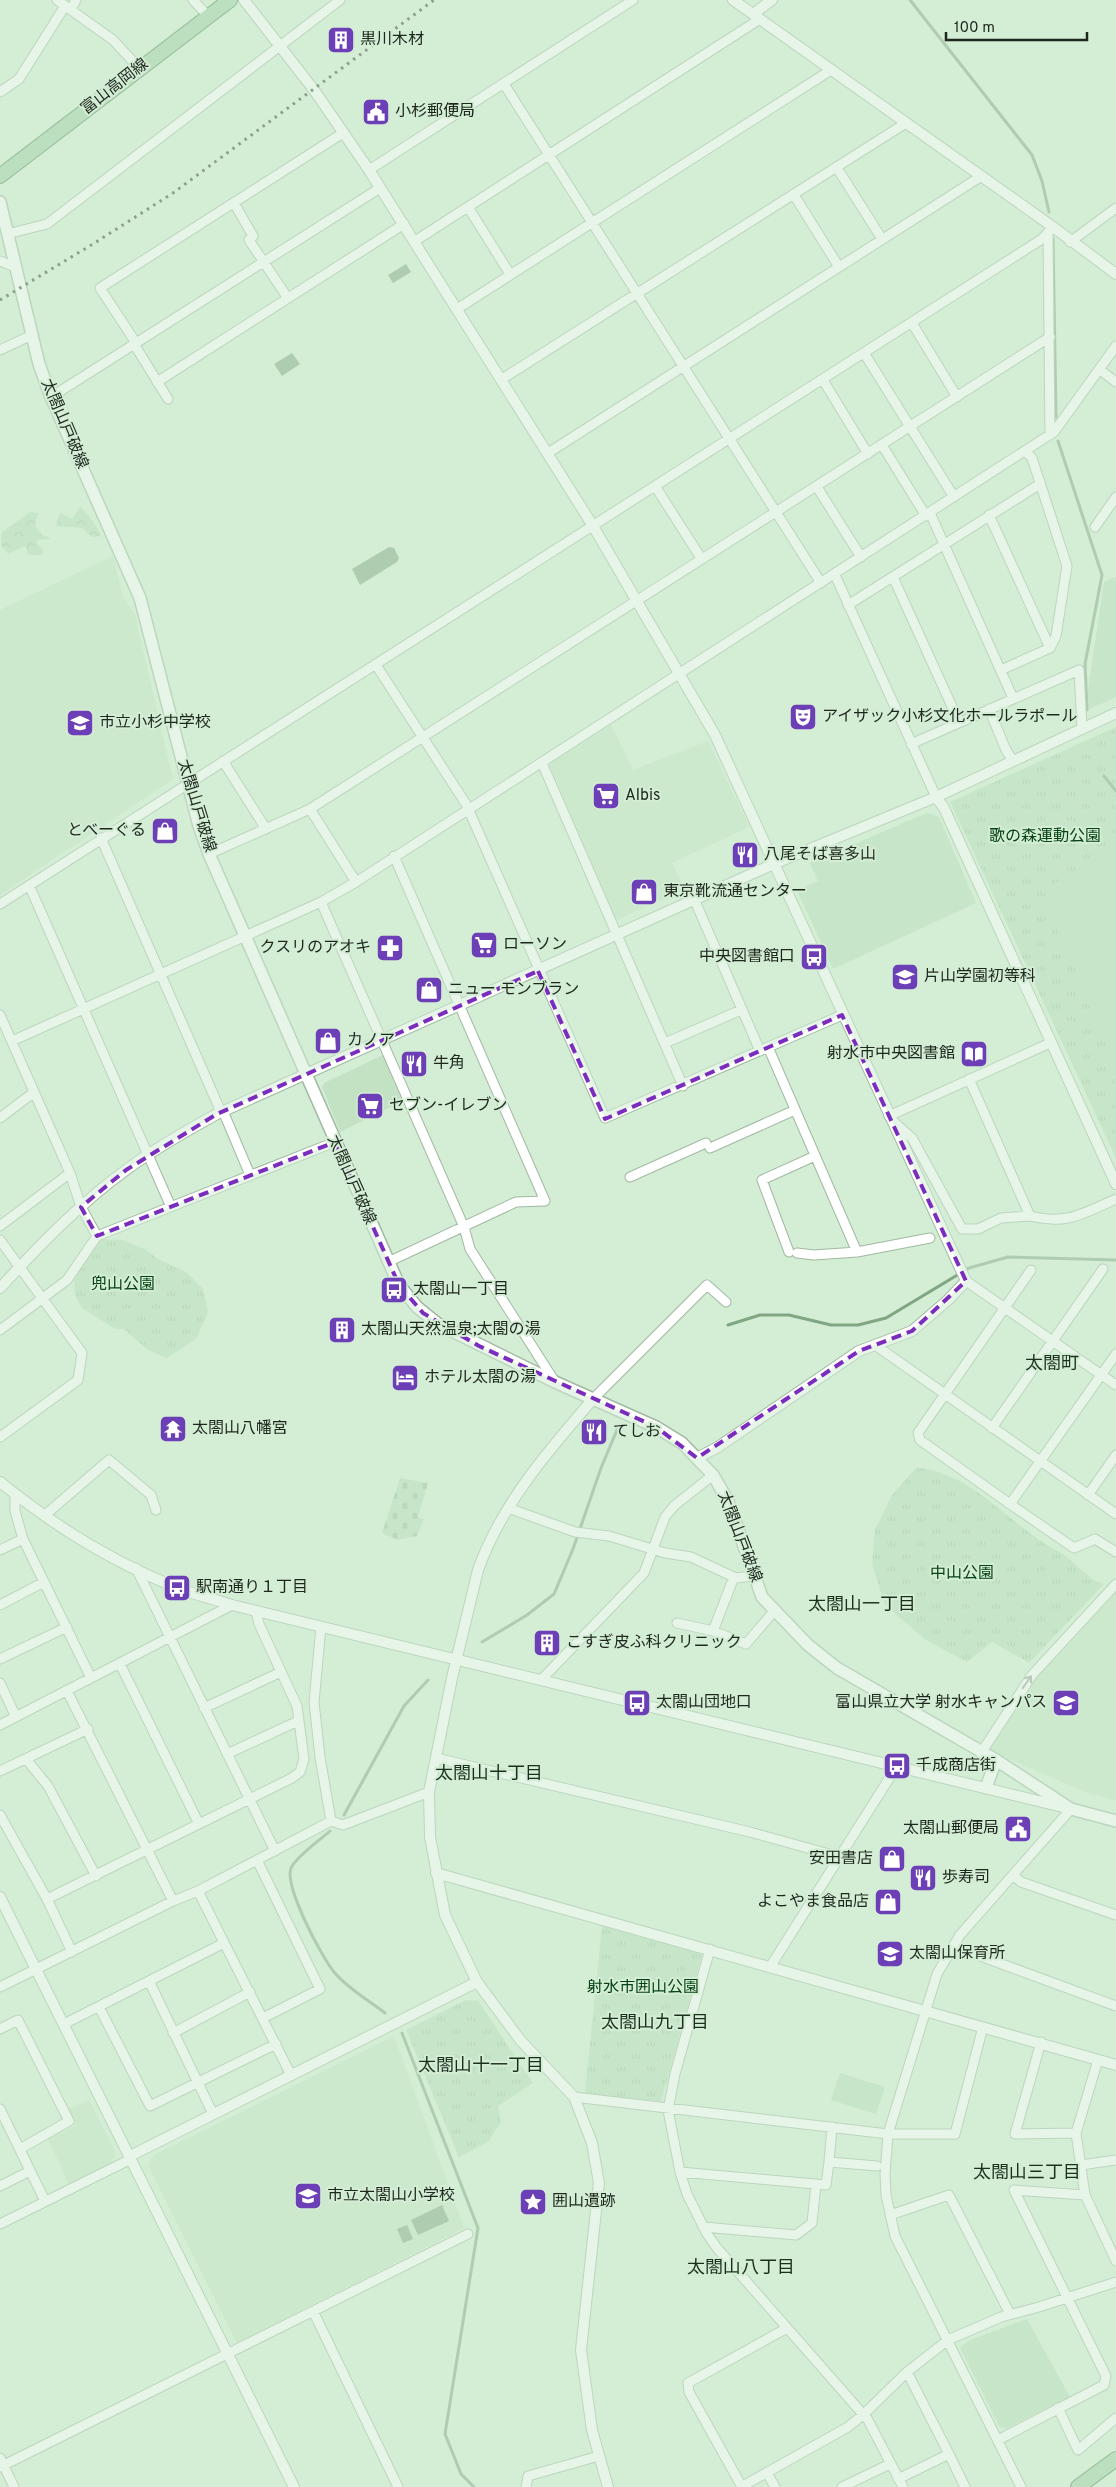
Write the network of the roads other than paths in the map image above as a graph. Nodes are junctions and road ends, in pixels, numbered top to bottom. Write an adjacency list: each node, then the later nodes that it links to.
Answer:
1 (57, 0): 10 (street)
2 (76, 0): 10 (street)
3 (193, 0): 11 (street)
4 (230, 0): 11 (main road, 富山高岡線)
5 (244, 0): 13 (street)
6 (340, 0): 13 (street)
7 (633, 0): 16 (street)
8 (733, 0): 12 (street)
9 (772, 0): 12 (street)
10 (68, 8): 14 (street); 17 (street)
11 (208, 16): 14 (main road, 富山高岡線)
12 (757, 17): 15 (street); 20 (street)
13 (280, 45): 19 (street); 34 (street)
14 (139, 68): 23 (main road, 富山高岡線)
15 (831, 70): 18 (street); 31 (street)
16 (504, 84): 20 (street); 22 (street)
17 (0, 92)
18 (906, 123): 21 (street); 24 (street)
19 (343, 133): 22 (street); 28 (street)
20 (549, 156): 29 (street); 31 (street)
21 (836, 168): 26 (street); 35 (street)
22 (369, 170): 25 (street)
23 (0, 176)
24 (980, 177): 33 (street); 35 (street)
25 (380, 188): 32 (street); 39 (street)
26 (794, 196): 41 (street); 44 (street)
27 (0, 202): 34 (main road, 太閤山戸破線)
28 (234, 203): 39 (street); 50 (street)
29 (468, 207): 36 (street); 42 (street)
30 (1116, 208): 37 (street)
31 (591, 223): 42 (street); 44 (street)
32 (404, 224): 36 (street); 45 (street)
33 (1050, 231): 37 (street); 47 (street); 49 (street)
34 (8, 234): 40 (main road, 太閤山戸破線)
35 (882, 239): 41 (street)
36 (415, 241): 46 (street)
37 (1070, 242): 43 (street)
38 (0, 261): 40 (street)
39 (263, 261): 45 (street); 50 (street)
40 (15, 267): 48 (main road, 太閤山戸破線)
41 (839, 267): 54 (street)
42 (510, 274): 46 (street)
43 (1116, 274)
44 (637, 296): 54 (street); 56 (street)
45 (288, 297): 58 (street)
46 (457, 309): 56 (street)
47 (912, 322): 53 (street); 61 (street)
48 (32, 335): 52 (street); 60 (main road, 太閤山戸破線)
49 (1050, 337): 61 (street); 64 (street)
50 (135, 344): 58 (street); 60 (street)
51 (1116, 346): 55 (street)
52 (0, 350)
53 (864, 353): 57 (street); 63 (street)
54 (682, 367): 65 (street); 68 (street)
55 (1100, 370): 59 (street); 64 (street)
56 (502, 379): 68 (street)
57 (823, 380): 65 (street); 69 (street)
58 (158, 382): 62 (street)
59 (1116, 382)
60 (51, 397): 103 (main road, 太閤山戸破線)
61 (956, 397): 63 (street)
62 (168, 399)
63 (909, 427): 66 (street); 73 (street)
64 (1050, 435): 67 (street)
65 (729, 440): 71 (street); 76 (street)
66 (882, 445): 69 (street); 77 (street)
67 (1025, 451): 70 (street); 73 (street)
68 (548, 453): 79 (street)
69 (868, 454): 72 (street)
70 (1040, 484): 78 (street); 89 (street)
71 (655, 486): 79 (street); 83 (street)
72 (817, 487): 76 (street); 82 (street)
73 (954, 497): 77 (street)
74 (1116, 497): 75 (street)
75 (1113, 508): 80 (street)
76 (775, 512): 83 (street); 86 (street)
77 (928, 514): 81 (street); 82 (street)
78 (990, 515): 81 (street); 89 (street)
79 (593, 526): 87 (street); 90 (street)
80 (1095, 527)
81 (945, 544): 85 (street); 91 (street)
82 (861, 557): 84 (street)
83 (701, 558): 87 (street)
84 (834, 575): 86 (street); 88 (street)
85 (893, 576): 88 (street); 96 (street)
86 (821, 583): 92 (street)
87 (637, 600): 92 (street); 98 (street)
88 (848, 605): 99 (street)
89 (1050, 648): 91 (street)
90 (376, 665): 98 (street); 100 (street)
91 (1001, 670): 93 (street)
92 (680, 673): 102 (street); 111 (street)
93 (1013, 698): 94 (street); 97 (street)
94 (989, 709): 96 (street); 101 (street)
95 (1116, 713): 97 (street)
96 (959, 722): 99 (street)
97 (1082, 728): 101 (street)
98 (422, 736): 105 (street); 106 (street)
99 (911, 744): 104 (street)
100 (223, 761): 103 (street); 107 (street)
101 (1013, 761): 104 (street)
102 (542, 763): 106 (street); 117 (street)
103 (188, 783): 108 (street); 109 (main road, 太閤山戸破線)
104 (936, 797): 111 (street); 129 (street)
105 (310, 809): 107 (street); 112 (street)
106 (467, 810): 110 (street); 119 (street)
107 (266, 829): 109 (street)
108 (101, 838): 113 (street); 120 (street)
109 (209, 854): 118 (main road, 太閤山戸破線)
110 (394, 856): 112 (street); 121 (street)
111 (776, 863): 114 (street); 125 (street)
112 (356, 882): 115 (street)
113 (29, 886): 116 (street); 122 (street)
114 (695, 900): 117 (street); 123 (street)
115 (321, 902): 118 (street); 126 (street)
116 (0, 904)
117 (616, 936): 119 (street); 128 (street)
118 (245, 937): 120 (street); 131 (main road, 太閤山戸破線)
119 (538, 971): 121 (street); 133 (street)
120 (161, 974): 122 (street); 136 (street)
121 (460, 1005): 126 (street); 151 (street)
122 (84, 1009): 127 (street); 140 (street)
123 (741, 1010): 128 (street); 130 (street)
124 (0, 1014): 127 (street)
125 (842, 1015): 130 (street); 138 (street)
126 (381, 1040): 131 (street); 151 (street)
127 (12, 1041): 134 (street)
128 (665, 1043): 133 (street)
129 (1050, 1043): 132 (street); 145 (street)
130 (764, 1049): 133 (street); 135 (street)
131 (306, 1074): 136 (street); 139 (main road, 太閤山戸破線)
132 (969, 1079): 138 (street); 149 (street)
133 (683, 1086)
134 (33, 1093): 137 (street); 142 (street)
135 (795, 1110): 141 (street); 144 (street)
136 (222, 1112): 140 (street); 143 (street)
137 (0, 1118)
138 (891, 1119): 149 (street); 160 (street)
139 (334, 1142): 143 (street); 156 (main road, 太閤山戸破線)
140 (149, 1155): 147 (street); 148 (street)
141 (815, 1156): 155 (street); 155 (street)
142 (70, 1173): 147 (street); 150 (street)
143 (250, 1175): 148 (street)
144 (630, 1177)
145 (1116, 1184)
146 (1116, 1199): 149 (street)
147 (81, 1207): 152 (street); 157 (street)
148 (171, 1207): 152 (street)
149 (1030, 1216)
150 (0, 1226)
151 (464, 1227): 156 (street); 170 (street)
152 (97, 1236): 162 (street)
153 (930, 1238): 155 (street)
154 (0, 1240): 157 (street)
155 (857, 1252)
156 (388, 1262): 170 (main road, 太閤山戸破線)
157 (20, 1267): 161 (street); 162 (street)
158 (1103, 1269): 166 (street)
159 (1031, 1270): 164 (street)
160 (963, 1275): 164 (street); 167 (street)
161 (0, 1288)
162 (42, 1297): 165 (street); 175 (street)
163 (726, 1302): 173 (street)
164 (1005, 1308): 166 (street); 172 (street)
165 (0, 1330)
166 (1053, 1342): 169 (street); 174 (street)
167 (875, 1345): 172 (street); 177 (street)
168 (1116, 1354): 169 (street)
169 (1101, 1375): 171 (street); 178 (street)
170 (555, 1382): 173 (main road, 太閤山戸破線)
171 (1116, 1385)
172 (945, 1395): 174 (street); 183 (street)
173 (593, 1399): 177 (main road, 太閤山戸破線); 184 (street)
174 (992, 1428): 178 (street)
175 (0, 1437)
176 (1116, 1455): 181 (street)
177 (697, 1458): 179 (main road, 太閤山戸破線)
178 (1040, 1462): 181 (street); 183 (street)
179 (712, 1475): 189 (street); 193 (main road, 太閤山戸破線)
180 (0, 1482): 182 (street)
181 (1088, 1495): 186 (street)
182 (15, 1496): 187 (street); 188 (street)
183 (1010, 1504): 191 (street)
184 (508, 1508): 189 (street); 207 (street)
185 (156, 1510): 187 (street)
186 (1116, 1514)
187 (45, 1515): 192 (street)
188 (23, 1539): 190 (street); 195 (street)
189 (653, 1549): 194 (street); 211 (street)
190 (0, 1550)
191 (1116, 1552)
192 (136, 1568): 198 (street); 205 (street)
193 (754, 1576): 194 (street); 199 (main road, 太閤山戸破線)
194 (734, 1577): 204 (street)
195 (44, 1582): 197 (street); 202 (street)
196 (1116, 1584): 219 (street, one-way to 196)
197 (0, 1605)
198 (232, 1605): 200 (street); 205 (street)
199 (775, 1610): 204 (street); 219 (main road, 太閤山戸破線)
200 (256, 1611): 203 (street); 209 (street)
201 (677, 1623): 204 (street)
202 (67, 1627): 206 (street); 210 (street)
203 (321, 1628): 207 (street); 231 (street)
204 (713, 1631)
205 (169, 1638): 208 (street); 214 (street)
206 (0, 1660)
207 (456, 1660): 211 (street); 221 (street)
208 (120, 1664): 210 (street); 233 (street)
209 (281, 1672): 214 (street); 216 (street)
210 (91, 1678): 213 (street)
211 (542, 1679): 224 (street)
212 (0, 1683): 215 (street)
213 (67, 1691): 215 (street); 218 (street)
214 (204, 1708): 220 (street)
215 (16, 1717): 217 (street)
216 (298, 1721): 220 (street); 228 (street)
217 (0, 1725)
218 (88, 1729): 222 (street); 234 (street)
219 (981, 1752): 223 (main road, 太閤山戸破線)
220 (227, 1754): 228 (street)
221 (436, 1758): 227 (street); 236 (street)
222 (26, 1759): 225 (street); 240 (street)
223 (996, 1760): 226 (main road); 229 (main road, 太閤山戸破線)
224 (897, 1766): 226 (street); 236 (street)
225 (0, 1771)
226 (986, 1788): 229 (street)
227 (429, 1792): 231 (street); 238 (street)
228 (248, 1798): 233 (street); 235 (street)
229 (1071, 1809): 232 (main road, 太閤山戸破線); 239 (street)
230 (0, 1815): 243 (street)
231 (331, 1820): 235 (street)
232 (1116, 1820)
233 (199, 1824): 234 (street)
234 (146, 1850): 240 (street); 244 (street)
235 (275, 1850): 237 (street)
236 (840, 1857): 250 (street)
237 (257, 1860): 241 (street); 259 (street)
238 (436, 1873): 248 (street); 253 (street)
239 (1013, 1875): 245 (street); 247 (street)
240 (96, 1876): 243 (street)
241 (198, 1891): 244 (street); 246 (street)
242 (0, 1897): 251 (street)
243 (47, 1900): 249 (street)
244 (173, 1901): 249 (street)
245 (1116, 1915)
246 (224, 1943): 252 (street); 255 (street)
247 (953, 1946): 257 (street); 258 (street)
248 (710, 1949): 250 (street); 272 (street)
249 (72, 1952): 251 (street)
250 (770, 1967): 258 (street)
251 (37, 1969): 254 (street); 260 (street)
252 (148, 1981): 256 (street); 263 (street)
253 (477, 1982): 268 (street); 270 (street)
254 (1, 1985)
255 (250, 1992): 259 (street); 263 (street)
256 (98, 2006): 260 (street); 269 (street)
257 (1116, 2006)
258 (926, 2010): 261 (street); 276 (street)
259 (263, 2018): 265 (street)
260 (64, 2024): 278 (street)
261 (983, 2027): 264 (street); 276 (street)
262 (0, 2029): 277 (street)
263 (174, 2032): 269 (street)
264 (1041, 2042): 266 (street); 275 (street)
265 (276, 2044): 268 (street); 269 (street)
266 (1098, 2060): 267 (street); 275 (street)
267 (1116, 2065)
268 (291, 2075): 273 (street)
269 (198, 2083): 273 (street)
270 (574, 2097): 272 (street); 307 (street)
271 (0, 2109): 277 (street)
272 (668, 2110): 274 (street); 284 (street)
273 (213, 2114): 278 (street)
274 (832, 2128): 276 (street); 280 (street)
275 (1076, 2133): 281 (street)
276 (888, 2134): 289 (street)
277 (20, 2149): 283 (street)
278 (131, 2157): 288 (street); 300 (street)
279 (1116, 2160): 281 (street)
280 (829, 2162): 282 (street); 285 (street)
281 (1081, 2165): 287 (street)
282 (877, 2166)
283 (30, 2171): 286 (street); 288 (street)
284 (680, 2172): 285 (street); 291 (street)
285 (816, 2184): 291 (street)
286 (0, 2186)
287 (1085, 2195): 293 (street); 295 (street)
288 (45, 2202): 290 (street)
289 (890, 2215): 297 (street); 299 (street)
290 (0, 2224)
291 (704, 2227): 298 (street)
292 (468, 2234): 296 (street)
293 (1116, 2261)
294 (1116, 2282): 295 (street)
295 (1068, 2298): 297 (street); 302 (street)
296 (313, 2311): 300 (street); 315 (street)
297 (1010, 2314): 299 (street)
298 (787, 2328): 303 (street); 318 (street)
299 (948, 2340): 301 (street); 305 (street)
300 (228, 2354): 309 (street); 314 (street)
301 (907, 2372): 303 (street); 306 (street)
302 (1058, 2408): 304 (street); 305 (street)
303 (864, 2414): 310 (street); 311 (street)
304 (1116, 2418)
305 (998, 2440): 322 (street)
306 (949, 2454): 312 (street); 321 (street)
307 (600, 2456): 316 (street); 317 (street)
308 (1116, 2459): 323 (main road)
309 (1, 2464): 313 (street)
310 (890, 2464): 312 (street); 320 (street)
311 (767, 2473): 318 (street); 319 (street)
312 (901, 2483)
313 (14, 2487)
314 (294, 2487)
315 (398, 2487)
316 (526, 2487)
317 (608, 2487)
318 (741, 2487)
319 (775, 2487)
320 (842, 2487)
321 (965, 2487)
322 (1021, 2487)
323 (1078, 2487)

